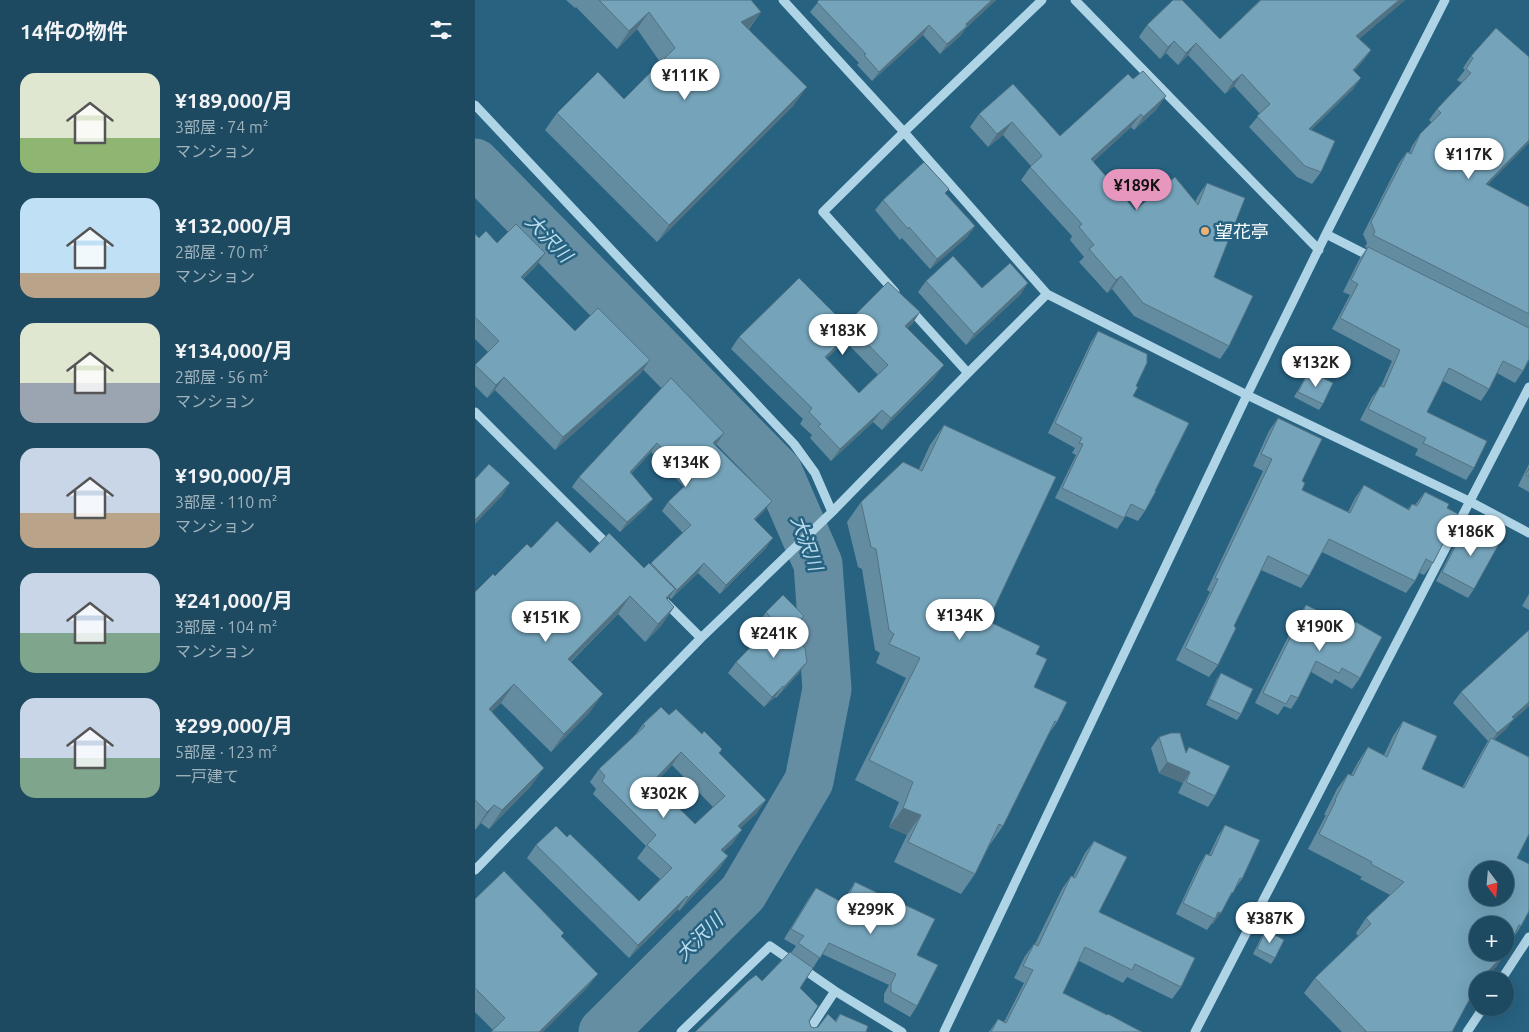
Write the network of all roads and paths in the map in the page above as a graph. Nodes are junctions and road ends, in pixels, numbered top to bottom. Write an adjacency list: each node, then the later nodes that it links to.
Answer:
1 (783, 0): 6 (street)
2 (1042, 0): 6 (street)
3 (1075, 0): 8 (street)
4 (1445, 0): 7 (street)
5 (475, 105): 16 (street)
6 (904, 132): 10 (street); 11 (street)
7 (1326, 234): 8 (street); 9 (street)
8 (1319, 250): 13 (street)
9 (1379, 261)
10 (1047, 294): 11 (street); 13 (street)
11 (968, 373): 16 (street)
12 (1529, 387): 15 (street)
13 (1247, 395): 15 (street); 29 (street)
14 (475, 412): 18 (street)
15 (1469, 501): 17 (street); 30 (street)
16 (832, 512): 20 (street)
17 (1529, 533)
18 (619, 556)
19 (660, 597): 20 (street)
20 (701, 638): 21 (street)
21 (477, 863)
22 (1529, 937): 23 (street)
23 (1507, 971)
24 (835, 992): 26 (street); 27 (street); 28 (street)
25 (1478, 1016): 31 (street)
26 (681, 1032)
27 (808, 1032)
28 (902, 1032)
29 (944, 1032)
30 (1195, 1032)
31 (1467, 1032)

